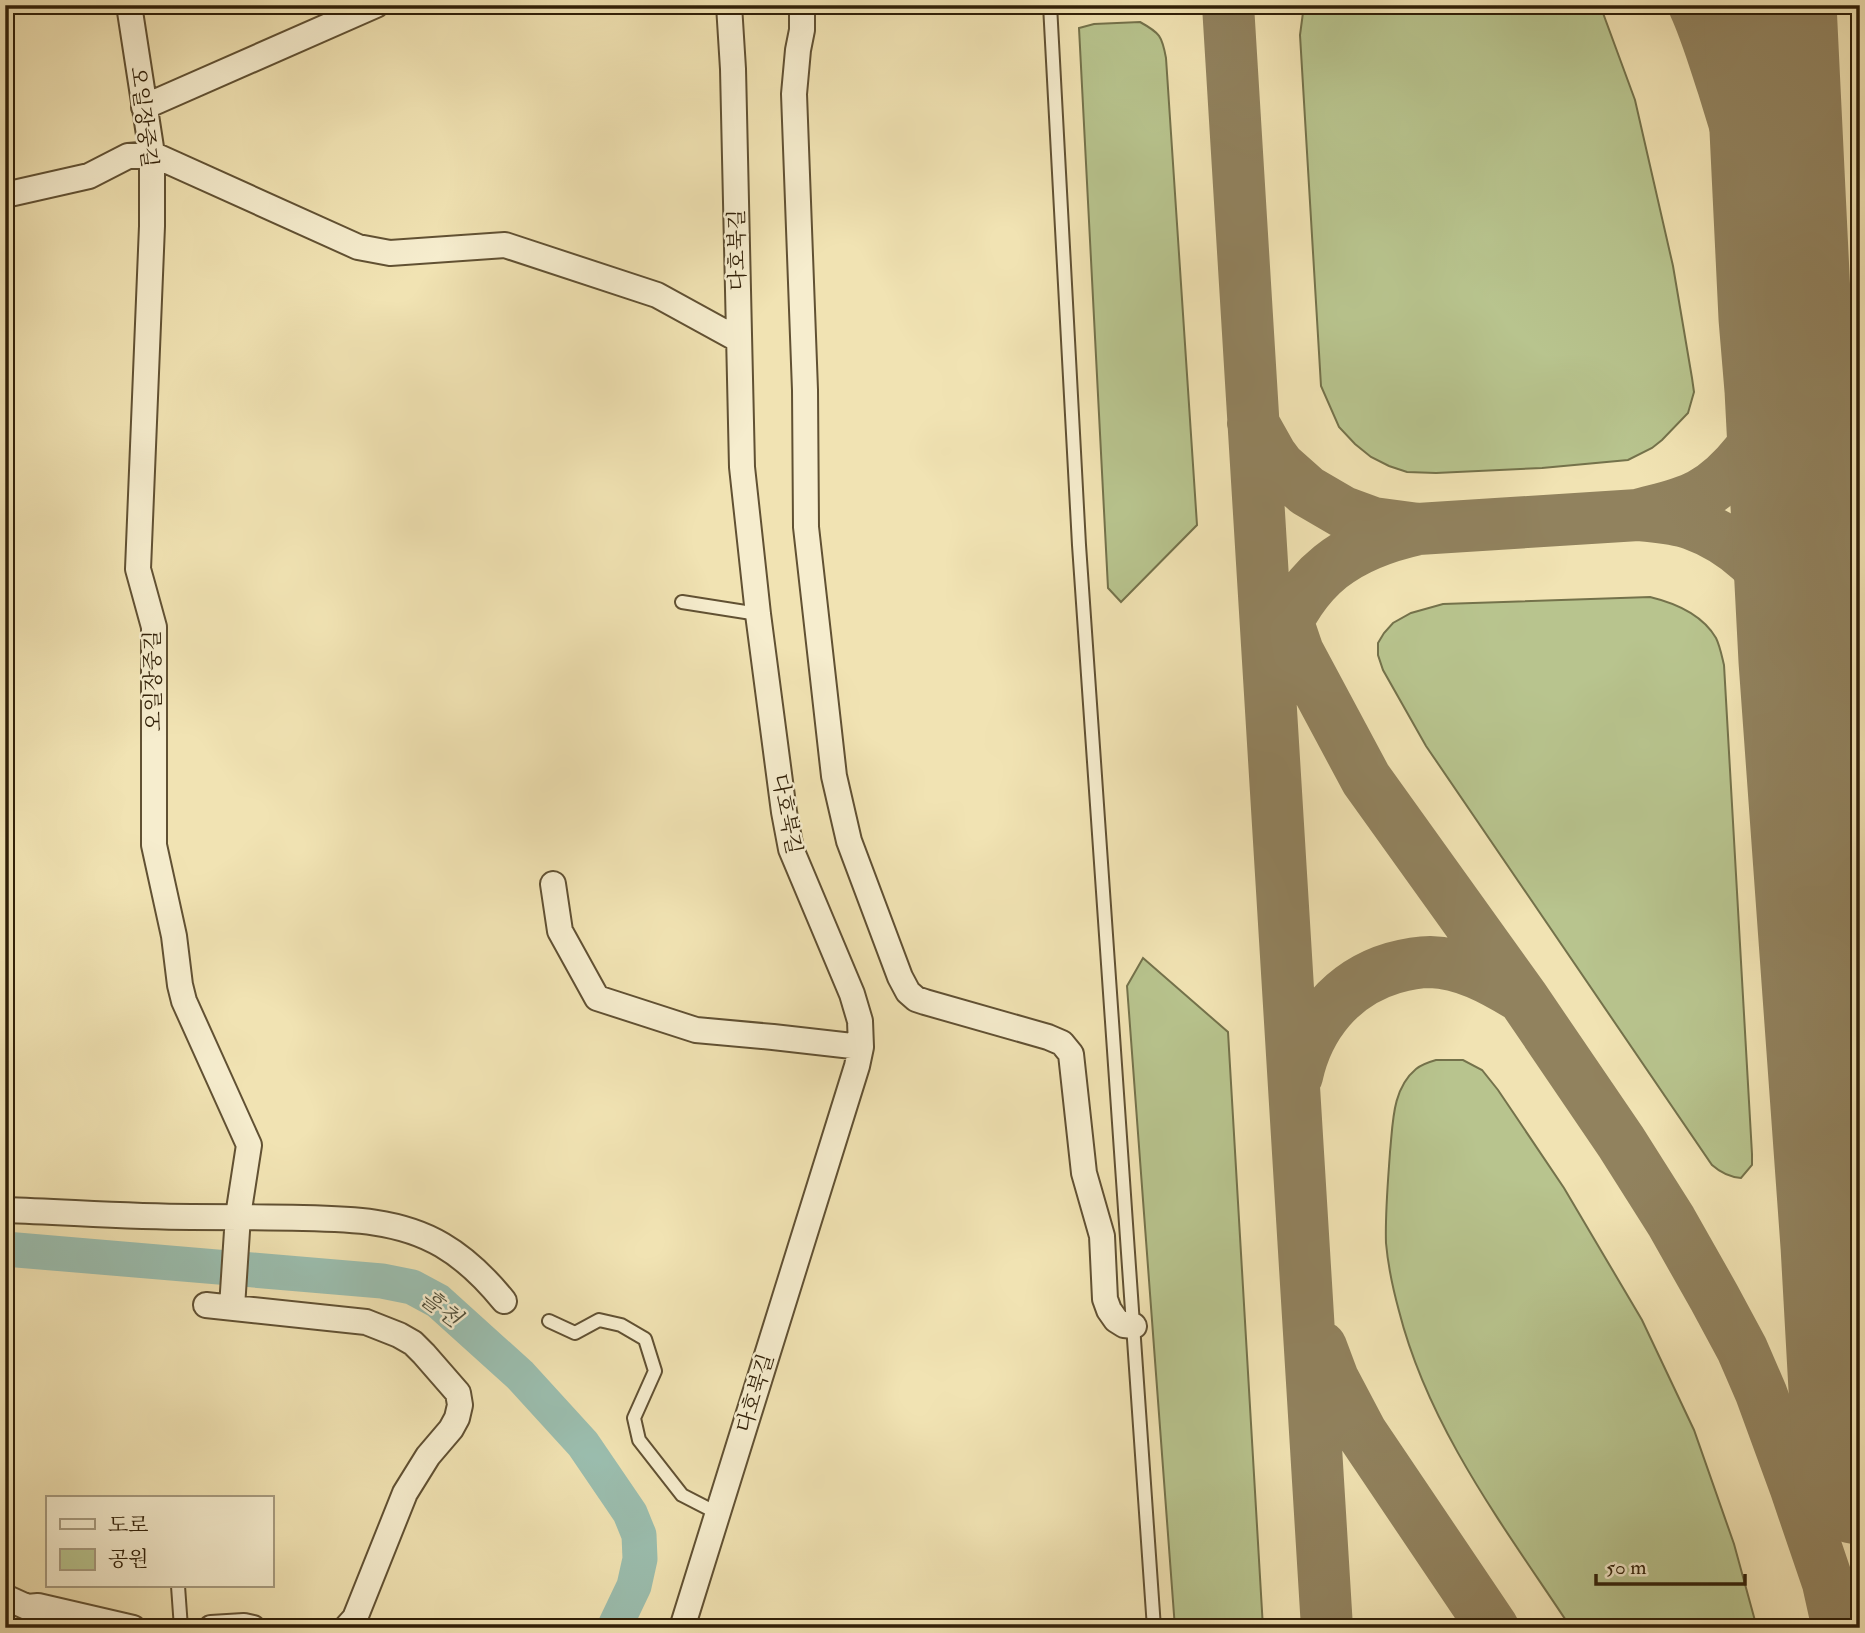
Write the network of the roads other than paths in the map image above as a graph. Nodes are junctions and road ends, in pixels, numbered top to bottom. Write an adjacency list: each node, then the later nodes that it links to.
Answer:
1 (129, 5): 6 (street, 오일장중길)
2 (376, 5): 6 (street)
3 (729, 5): 9 (street, 다호북길)
4 (802, 5): 20 (street)
5 (1051, 5): 20 (lane)
6 (144, 107): 7 (street, 오일장중길)
7 (152, 154): 8 (street); 9 (street); 15 (street, 오일장중길)
8 (5, 195)
9 (739, 340): 11 (street, 다호북길)
10 (682, 602): 11 (lane)
11 (758, 614): 13 (street, 다호북길)
12 (553, 884): 13 (street)
13 (862, 1047): 21 (street, 다호북길)
14 (5, 1210): 15 (street)
15 (238, 1216): 16 (street); 18 (street, 오일장중길)
16 (504, 1301)
17 (206, 1305): 18 (street)
18 (232, 1307): 28 (street)
19 (549, 1321): 21 (lane)
20 (1133, 1326): 30 (lane)
21 (717, 1513): 29 (street, 다호북길)
22 (177, 1588): 25 (lane)
23 (5, 1597): 24 (street)
24 (134, 1628)
25 (181, 1628)
26 (211, 1628): 27 (street)
27 (253, 1628)
28 (346, 1628)
29 (682, 1628)
30 (1154, 1628)

